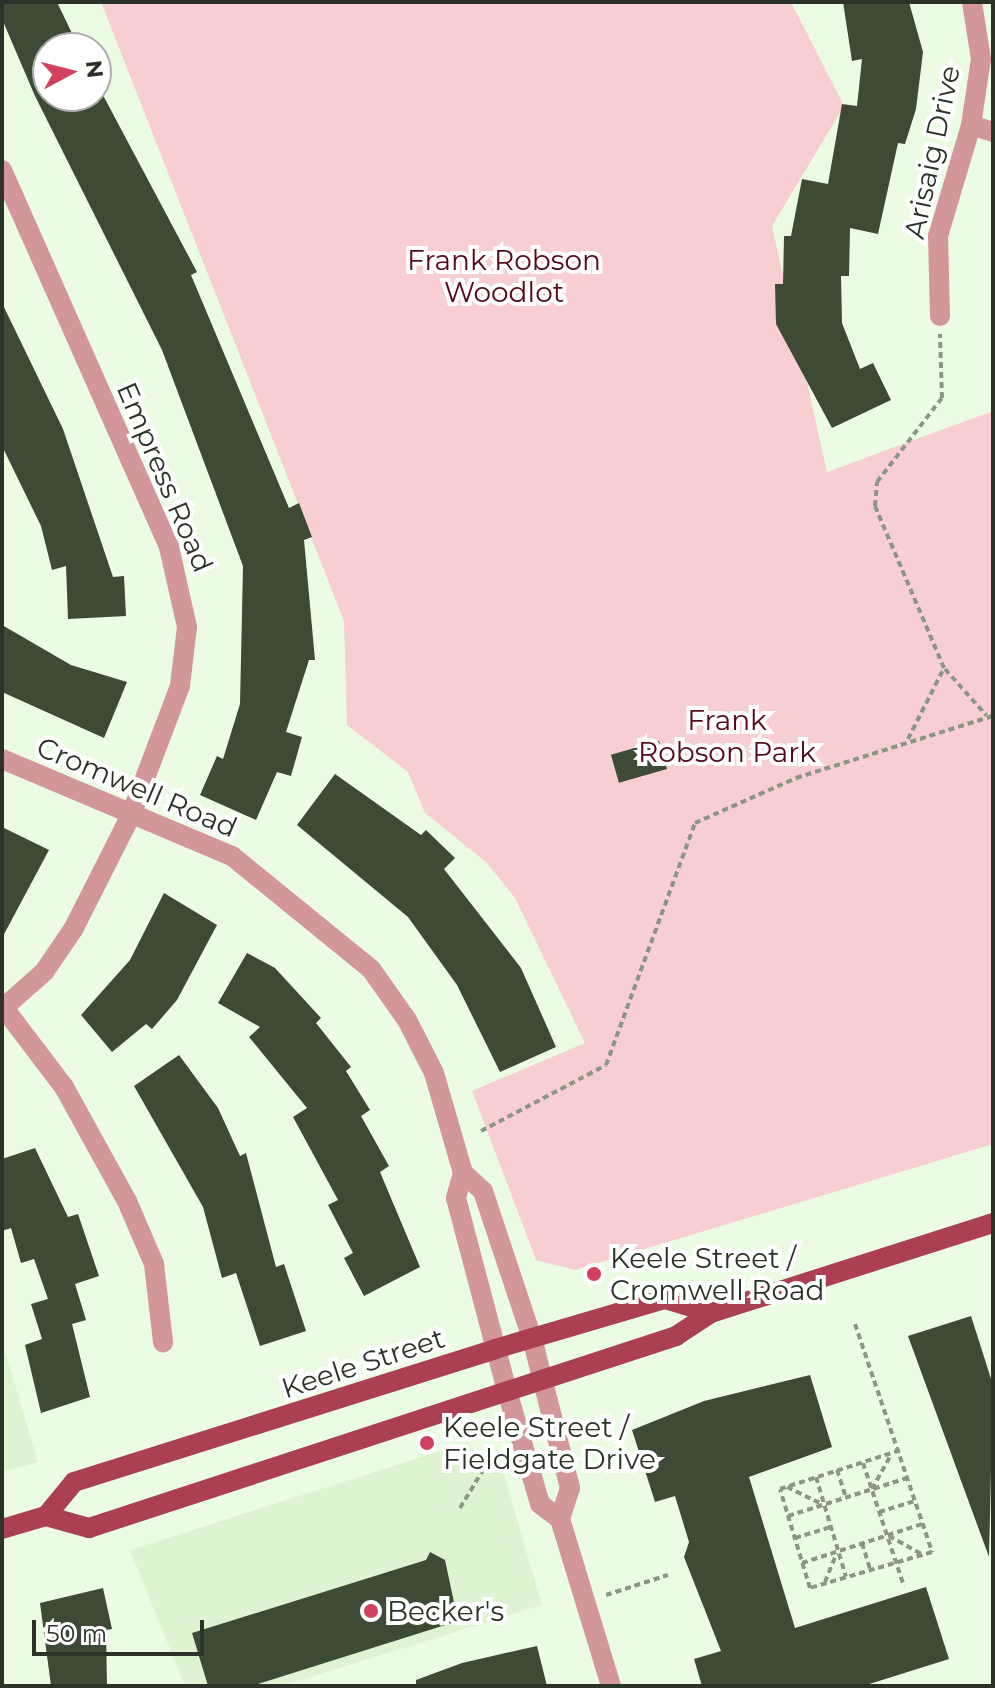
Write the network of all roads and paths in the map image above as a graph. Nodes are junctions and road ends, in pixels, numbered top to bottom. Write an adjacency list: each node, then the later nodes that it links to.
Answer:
1 (972, 2): 2 (street, Arisaig Drive)
2 (971, 125): 3 (street); 5 (street, Arisaig Drive)
3 (993, 132)
4 (2, 170): 11 (street, Empress Road)
5 (940, 316): 6 (path)
6 (944, 668): 7 (path); 9 (path)
7 (986, 715): 8 (path); 9 (path)
8 (993, 716)
9 (907, 741): 13 (path)
10 (2, 759): 11 (street, Cromwell Road)
11 (131, 815): 12 (street, Empress Road); 14 (street, Cromwell Road)
12 (3, 1008): 19 (street)
13 (481, 1131)
14 (463, 1173): 18 (street, Cromwell Road); 20 (street, Cromwell Road)
15 (993, 1223): 16 (main road)
16 (711, 1313): 18 (main road, Keele Street); 21 (main road)
17 (855, 1324): 23 (path)
18 (532, 1338): 20 (main road, Keele Street); 21 (street, Cromwell Road)
19 (163, 1342)
20 (495, 1349): 22 (street, Cromwell Road); 36 (main road, Keele Street)
21 (543, 1380): 22 (main road); 38 (street, Cromwell Road)
22 (507, 1391): 36 (main road); 38 (street, Cromwell Road)
23 (895, 1452): 25 (path); 28 (path); 30 (path)
24 (502, 1457): 34 (path)
25 (863, 1463): 26 (path); 30 (path)
26 (837, 1470): 27 (path); 31 (path)
27 (816, 1477): 29 (path); 33 (path)
28 (907, 1478): 30 (path); 32 (path)
29 (786, 1487): 33 (path); 37 (path)
30 (872, 1489): 31 (path); 35 (path)
31 (846, 1498): 33 (path)
32 (915, 1501): 35 (path); 39 (path)
33 (824, 1505): 37 (path); 40 (path)
34 (460, 1508)
35 (879, 1512): 42 (path)
36 (46, 1516): 41 (main road)
37 (788, 1516): 43 (path)
38 (560, 1519): 54 (street)
39 (922, 1524): 42 (path); 46 (path)
40 (831, 1527): 43 (path); 45 (path)
41 (2, 1529)
42 (887, 1535): 44 (path); 46 (path); 47 (path)
43 (795, 1539): 48 (path)
44 (862, 1543): 45 (path); 49 (path)
45 (838, 1551): 48 (path); 51 (path); 52 (path)
46 (922, 1554): 47 (path)
47 (896, 1562): 49 (path); 53 (path)
48 (802, 1563): 52 (path)
49 (870, 1570): 51 (path)
50 (668, 1575): 54 (path)
51 (846, 1577): 52 (path)
52 (824, 1583)
53 (904, 1586)
54 (583, 1602): 55 (street)
55 (611, 1686)

